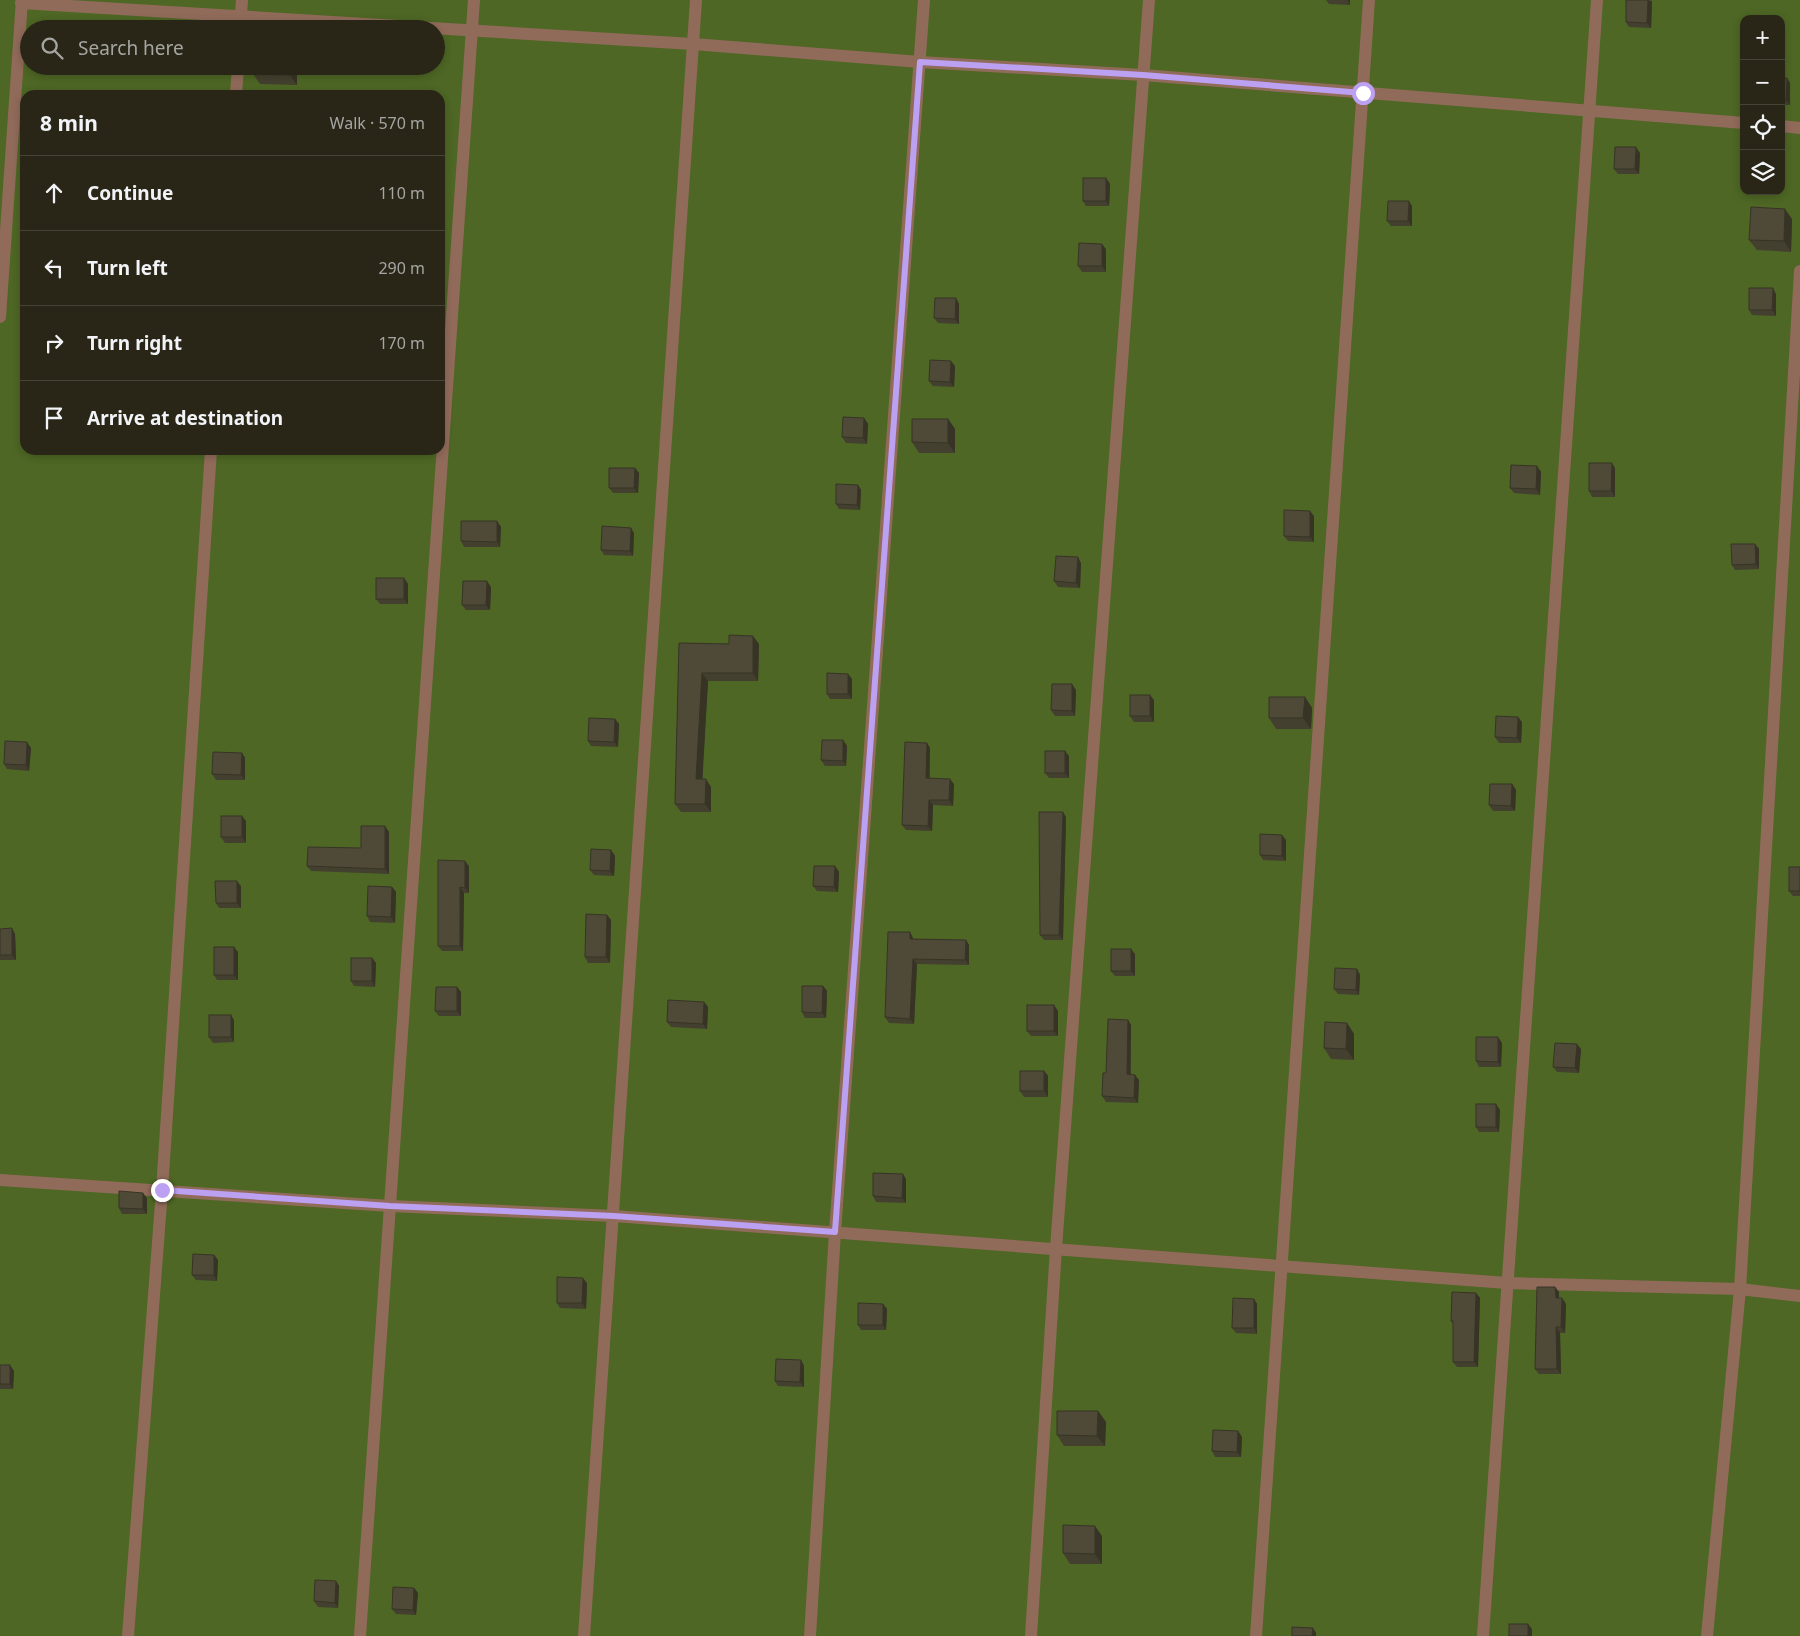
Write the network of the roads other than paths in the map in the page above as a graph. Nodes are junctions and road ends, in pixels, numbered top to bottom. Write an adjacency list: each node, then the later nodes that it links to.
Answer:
1 (242, 0): 11 (street)
2 (474, 0): 13 (street)
3 (696, 0): 15 (street)
4 (924, 0): 16 (street)
5 (1149, 0): 18 (street)
6 (1369, 0): 20 (street)
7 (1596, 0): 21 (street)
8 (22, 2): 9 (street); 10 (street)
9 (21, 20)
10 (219, 20)
11 (241, 20)
12 (445, 29): 13 (street)
13 (471, 30): 15 (street); 27 (street)
14 (20, 31): 26 (street)
15 (693, 44): 16 (street); 33 (street)
16 (920, 62): 18 (street); 34 (street)
17 (237, 75): 19 (street)
18 (1143, 75): 20 (street); 35 (street)
19 (236, 90)
20 (1363, 93): 21 (street); 36 (street)
21 (1589, 110): 22 (street); 37 (street)
22 (1740, 123)
23 (1785, 126): 24 (street)
24 (1800, 128)
25 (1800, 271): 38 (street)
26 (0, 318)
27 (445, 407)
28 (211, 455): 31 (street)
29 (442, 455): 32 (street)
30 (0, 1180): 31 (street)
31 (162, 1190): 32 (street); 40 (street)
32 (390, 1206): 33 (street); 41 (street)
33 (614, 1216): 34 (street); 42 (street)
34 (835, 1232): 35 (street); 43 (street)
35 (1056, 1248): 36 (street); 44 (street)
36 (1283, 1265): 37 (street); 45 (street)
37 (1507, 1283): 38 (street); 46 (street)
38 (1740, 1289): 39 (street); 47 (street)
39 (1800, 1296)
40 (128, 1636)
41 (360, 1636)
42 (584, 1636)
43 (810, 1636)
44 (1031, 1636)
45 (1256, 1636)
46 (1483, 1636)
47 (1708, 1636)

